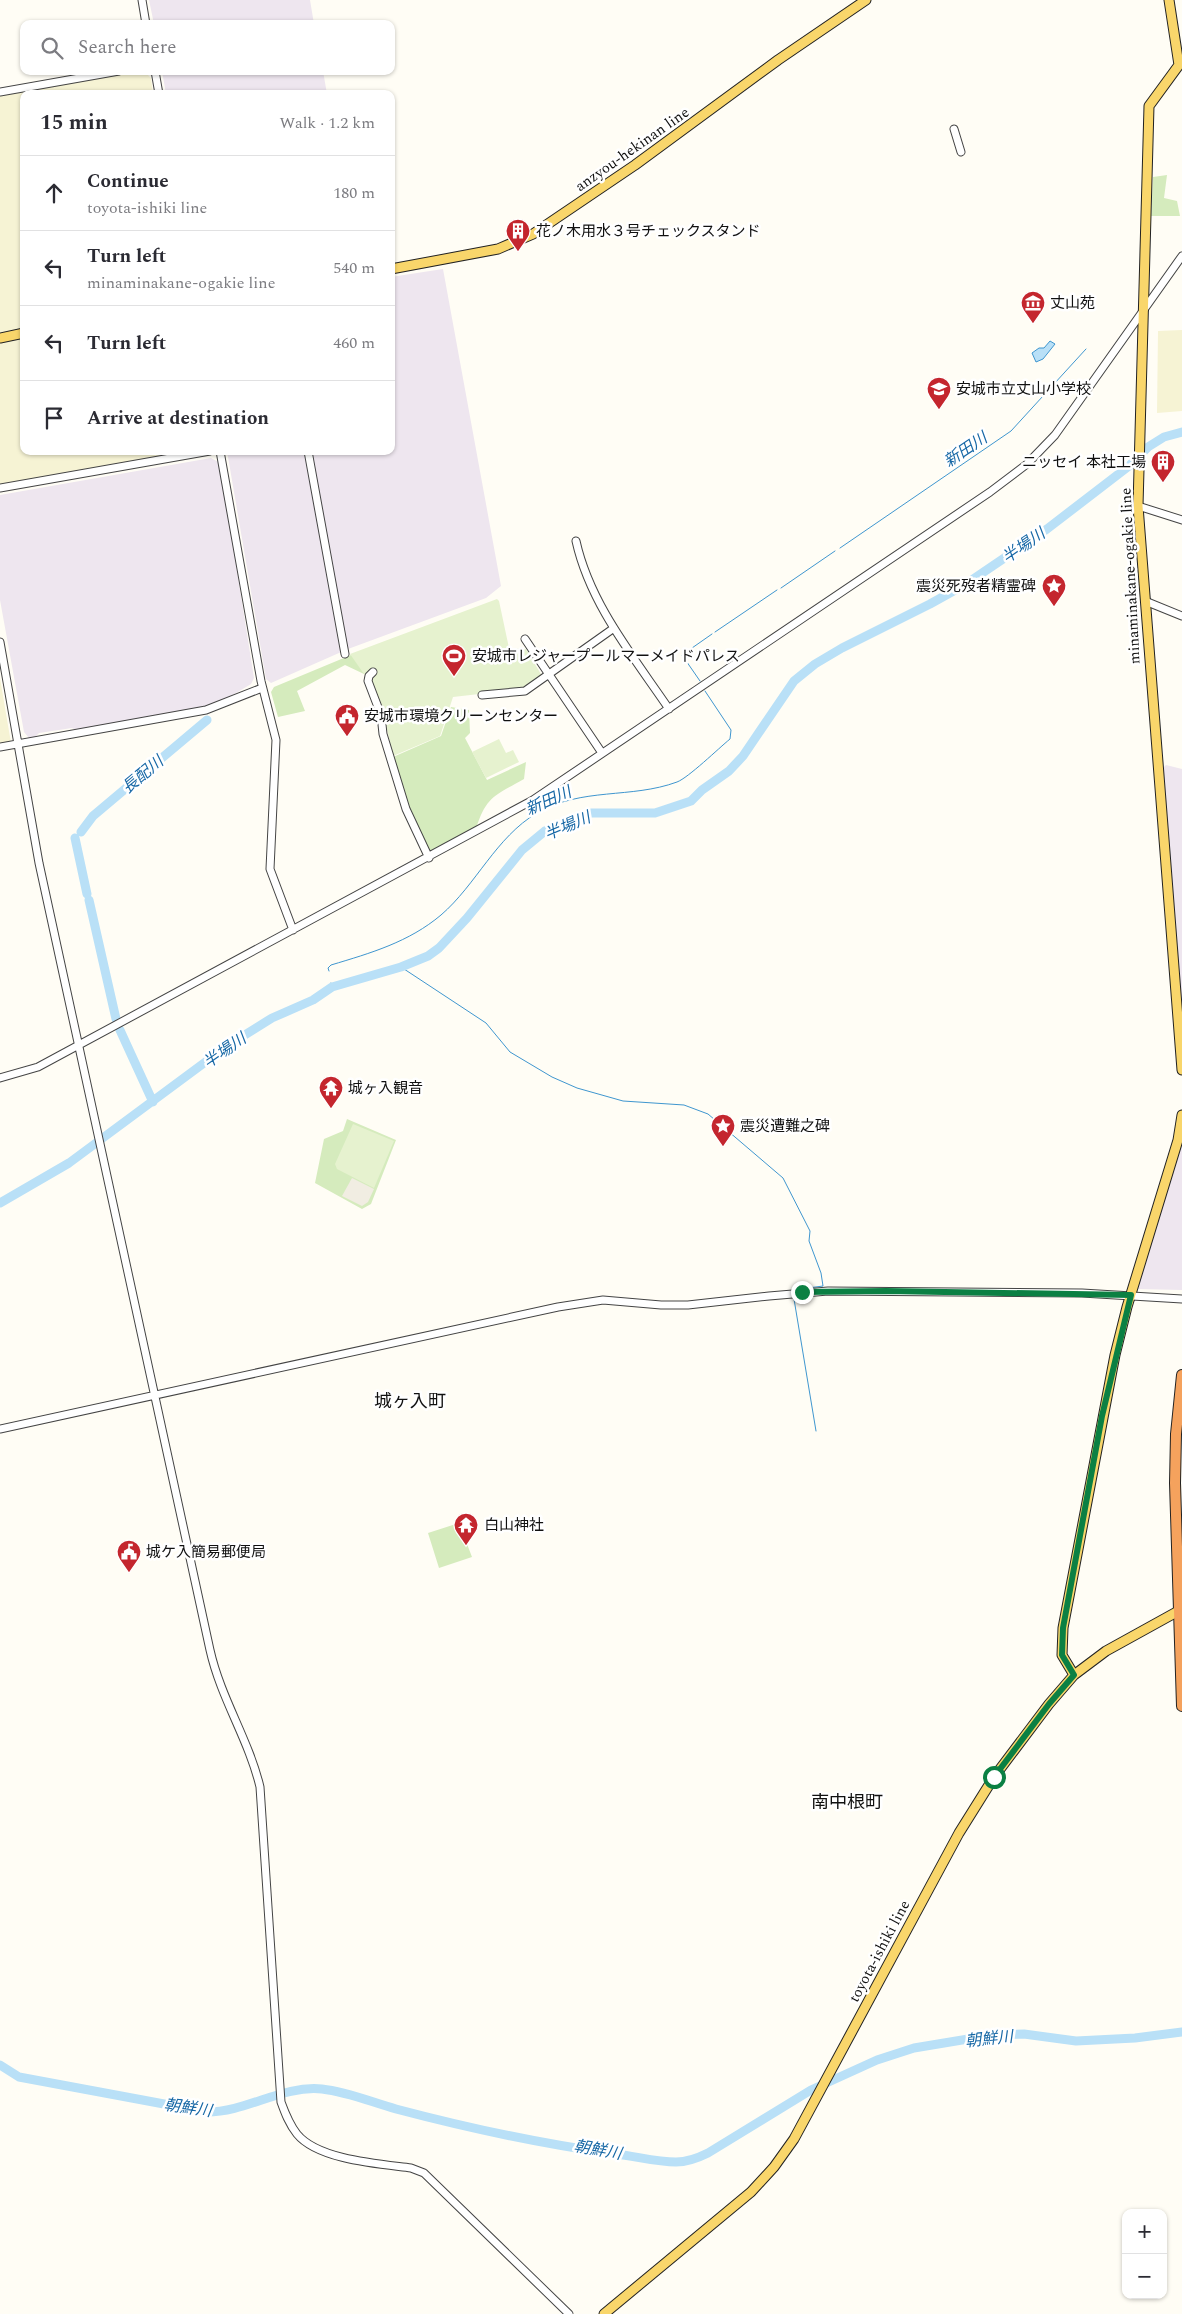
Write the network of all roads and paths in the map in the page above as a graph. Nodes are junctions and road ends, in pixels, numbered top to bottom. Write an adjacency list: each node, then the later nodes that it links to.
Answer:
1 (142, 0): 4 (street)
2 (866, 0): 12 (main road, anzyou-hekinan line)
3 (1169, 0): 13 (main road, minaminakane-ogakie line)
4 (145, 20)
5 (96, 75): 8 (street)
6 (156, 75): 7 (street)
7 (158, 90)
8 (0, 92)
9 (954, 129): 10 (street)
10 (961, 152)
11 (1182, 256): 13 (street)
12 (395, 268)
13 (1143, 313): 20 (main road, minaminakane-ogakie line); 33 (street)
14 (20, 334): 15 (main road)
15 (0, 338)
16 (187, 455): 19 (street)
17 (221, 455): 31 (street)
18 (309, 455): 28 (street)
19 (0, 488)
20 (1138, 506): 21 (street); 23 (main road, minaminakane-ogakie line)
21 (1182, 520)
22 (576, 541): 25 (street)
23 (1145, 601): 24 (street); 40 (main road, minaminakane-ogakie line)
24 (1182, 616)
25 (614, 628): 30 (street); 33 (street)
26 (525, 639): 30 (street)
27 (0, 642): 34 (street)
28 (345, 654)
29 (373, 672): 37 (street)
30 (548, 675): 32 (street); 36 (street)
31 (262, 688): 34 (street); 38 (street)
32 (482, 695)
33 (669, 708): 36 (street)
34 (18, 744): 35 (street); 39 (street)
35 (0, 747)
36 (602, 753): 37 (street)
37 (429, 858): 38 (street)
38 (293, 930): 39 (street)
39 (78, 1045): 41 (street); 46 (street)
40 (1182, 1070)
41 (0, 1078)
42 (1182, 1115): 43 (main road)
43 (1131, 1295): 44 (street); 46 (street); 49 (main road)
44 (1182, 1299)
45 (1182, 1375): 48 (highway)
46 (154, 1395): 47 (street); 51 (street)
47 (0, 1429)
48 (1180, 1610): 49 (main road, toyota-ishiki line); 50 (highway)
49 (1074, 1675): 52 (main road, toyota-ishiki line)
50 (1182, 1706)
51 (569, 2314)
52 (604, 2314)

